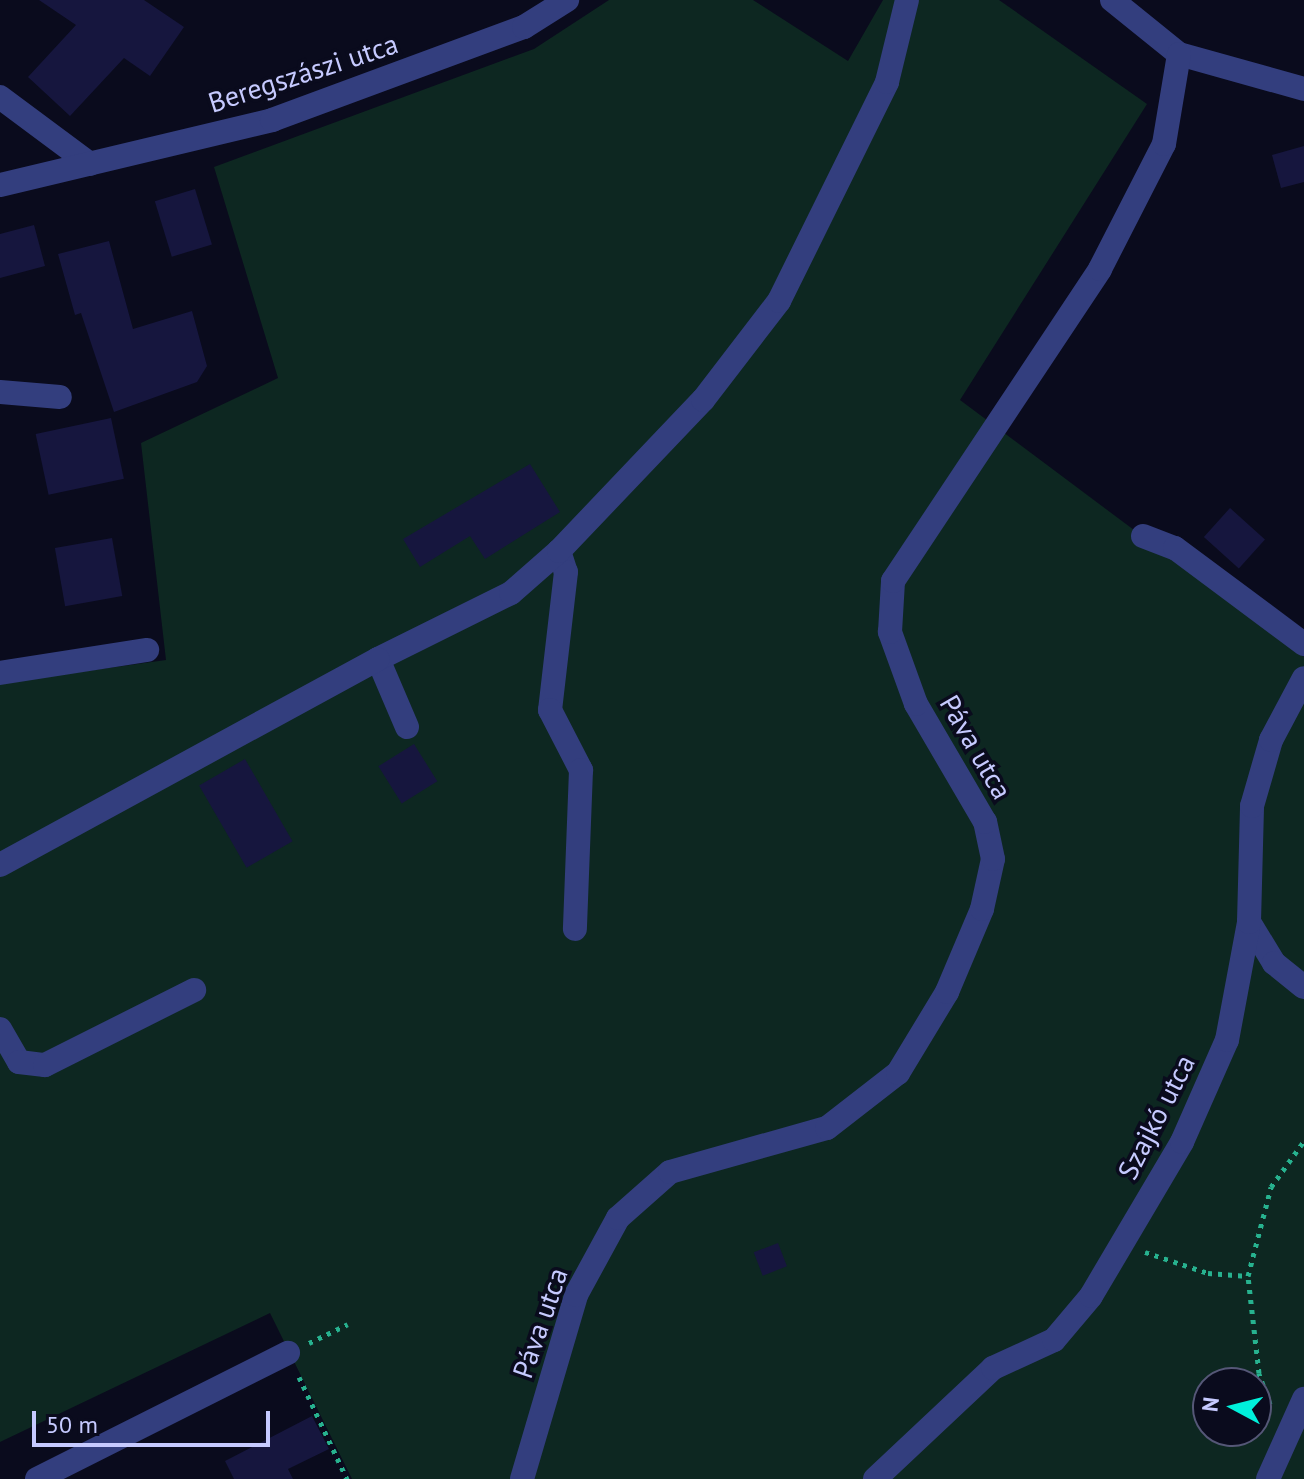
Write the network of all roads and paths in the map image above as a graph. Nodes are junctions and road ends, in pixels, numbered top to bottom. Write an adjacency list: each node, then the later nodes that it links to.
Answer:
1 (567, 0): 7 (street, Beregszászi utca)
2 (907, 0): 12 (street)
3 (1112, 0): 4 (street)
4 (1179, 54): 5 (street); 34 (street, Páva utca)
5 (1304, 89)
6 (0, 97): 7 (street)
7 (90, 164): 8 (street, Beregszászi utca)
8 (0, 185)
9 (0, 392): 10 (street)
10 (60, 397)
11 (1143, 536): 13 (street)
12 (559, 551): 15 (street); 21 (street)
13 (1304, 644)
14 (147, 650): 16 (street)
15 (378, 659): 18 (street); 19 (street)
16 (0, 673)
17 (1304, 678): 20 (street, Szajkó utca)
18 (407, 727)
19 (0, 865)
20 (1249, 922): 22 (street); 26 (street, Szajkó utca)
21 (575, 929)
22 (1304, 987)
23 (194, 990): 24 (street)
24 (0, 1029)
25 (1304, 1141): 27 (path)
26 (1125, 1239): 27 (path); 35 (street, Szajkó utca)
27 (1248, 1276): 31 (path)
28 (348, 1324): 29 (path)
29 (288, 1353): 32 (street); 33 (path)
30 (1304, 1399): 31 (street)
31 (1287, 1444): 36 (street)
32 (37, 1479)
33 (347, 1479)
34 (522, 1479)
35 (875, 1479)
36 (1268, 1479)

